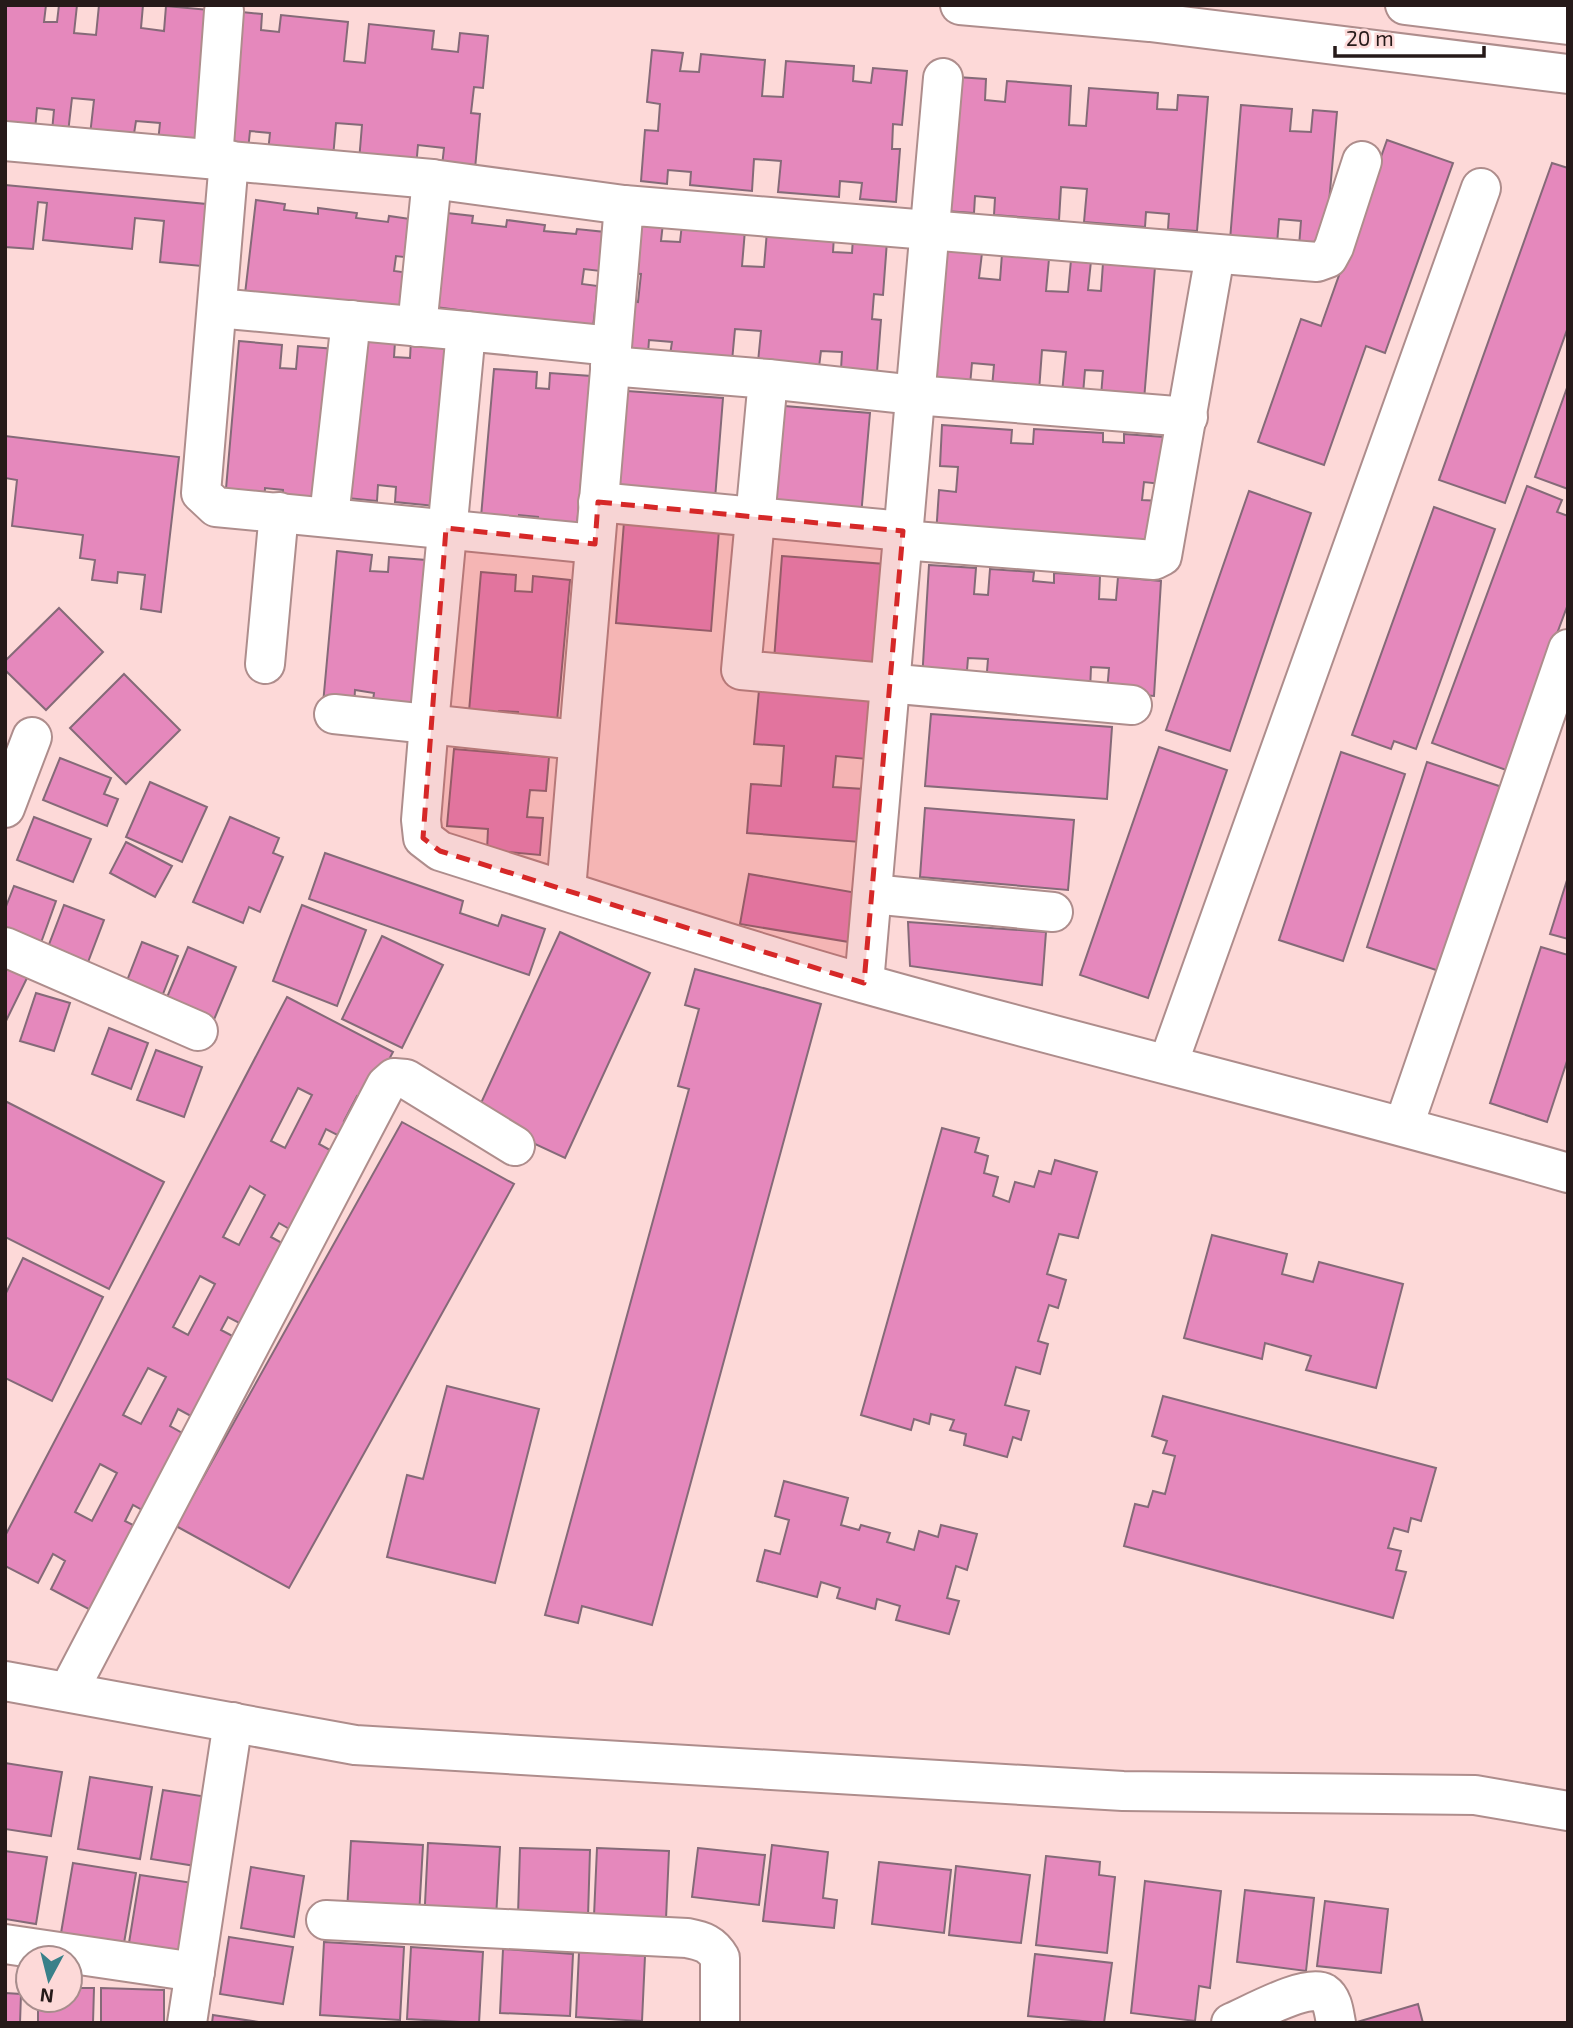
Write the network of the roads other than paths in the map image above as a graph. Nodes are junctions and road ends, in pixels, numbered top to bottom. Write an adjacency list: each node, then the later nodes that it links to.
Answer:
1 (960, 5): 4 (street)
2 (1405, 5): 5 (street)
3 (224, 11): 9 (street)
4 (1151, 13): 6 (street)
5 (1568, 25)
6 (1568, 74)
7 (943, 78): 14 (street)
8 (5, 141): 9 (street)
9 (221, 160): 11 (street); 16 (street)
10 (1362, 161): 15 (street)
11 (432, 179): 13 (street); 18 (street)
12 (1481, 188): 46 (street)
13 (624, 205): 14 (street); 20 (street)
14 (929, 231): 15 (street); 22 (street)
15 (1216, 255): 23 (street)
16 (217, 308): 17 (street); 25 (street)
17 (351, 320): 18 (street); 26 (street)
18 (416, 327): 19 (street)
19 (466, 331): 20 (street); 28 (street)
20 (611, 356): 21 (street); 24 (street)
21 (768, 379): 22 (street); 27 (street)
22 (915, 396): 23 (street); 29 (street)
23 (1188, 417): 29 (street)
24 (598, 502): 27 (street); 30 (street)
25 (279, 512): 26 (street); 32 (street)
26 (329, 517): 28 (street)
27 (756, 517): 29 (street); 33 (street)
28 (446, 528): 30 (street); 36 (street)
29 (903, 536): 33 (street)
30 (595, 544): 38 (street)
31 (1568, 649): 47 (street)
32 (265, 664)
33 (891, 684): 34 (street); 41 (street)
34 (1132, 705)
35 (334, 714): 36 (street)
36 (429, 724): 38 (street); 40 (street)
37 (32, 737): 39 (street)
38 (578, 740): 40 (street)
39 (5, 808)
40 (566, 890): 44 (street)
41 (872, 894): 42 (street); 44 (street)
42 (1053, 912)
43 (5, 947): 45 (street)
44 (864, 983): 46 (street)
45 (198, 1031)
46 (1168, 1064): 47 (street)
47 (1404, 1125): 49 (street)
48 (515, 1146): 51 (street)
49 (1568, 1173)
50 (5, 1681): 51 (street)
51 (68, 1692): 52 (street)
52 (233, 1722): 53 (street); 56 (street)
53 (1568, 1811)
54 (326, 1920): 58 (street)
55 (5, 1944): 56 (street)
56 (195, 1972): 57 (street)
57 (187, 2023)
58 (720, 2023)
59 (1231, 2023): 60 (street)
60 (1336, 2023)

